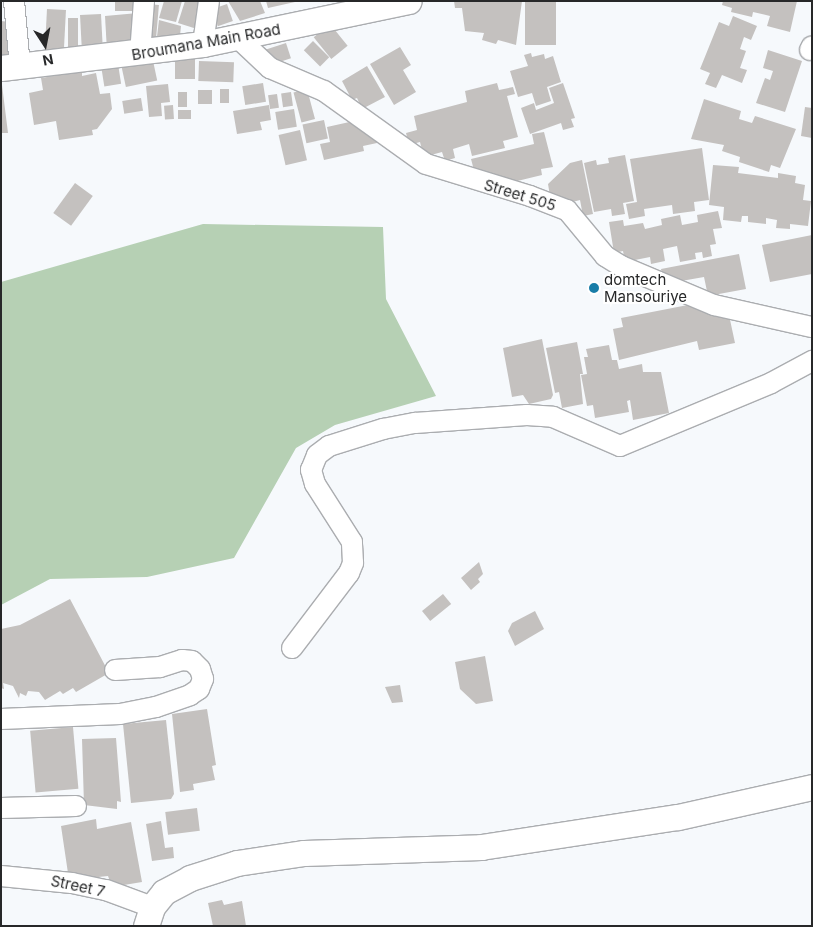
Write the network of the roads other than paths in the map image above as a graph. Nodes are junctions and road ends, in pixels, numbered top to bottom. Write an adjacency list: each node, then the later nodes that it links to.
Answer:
1 (14, 1): 9 (street)
2 (144, 1): 8 (street)
3 (208, 1): 7 (street)
4 (409, 1): 5 (street, Broumana Main Road)
5 (374, 6): 6 (street, Broumana Main Road)
6 (238, 38): 7 (street, Broumana Main Road); 10 (street, Street 505)
7 (203, 44): 8 (street, Broumana Main Road)
8 (140, 54): 9 (street, Broumana Main Road)
9 (11, 67)
10 (812, 328)
11 (812, 361): 12 (street)
12 (292, 648)
13 (115, 670): 14 (street)
14 (1, 719)
15 (812, 787): 19 (street)
16 (76, 806): 17 (street)
17 (1, 808)
18 (1, 876): 19 (street, Street 7)
19 (149, 916)

